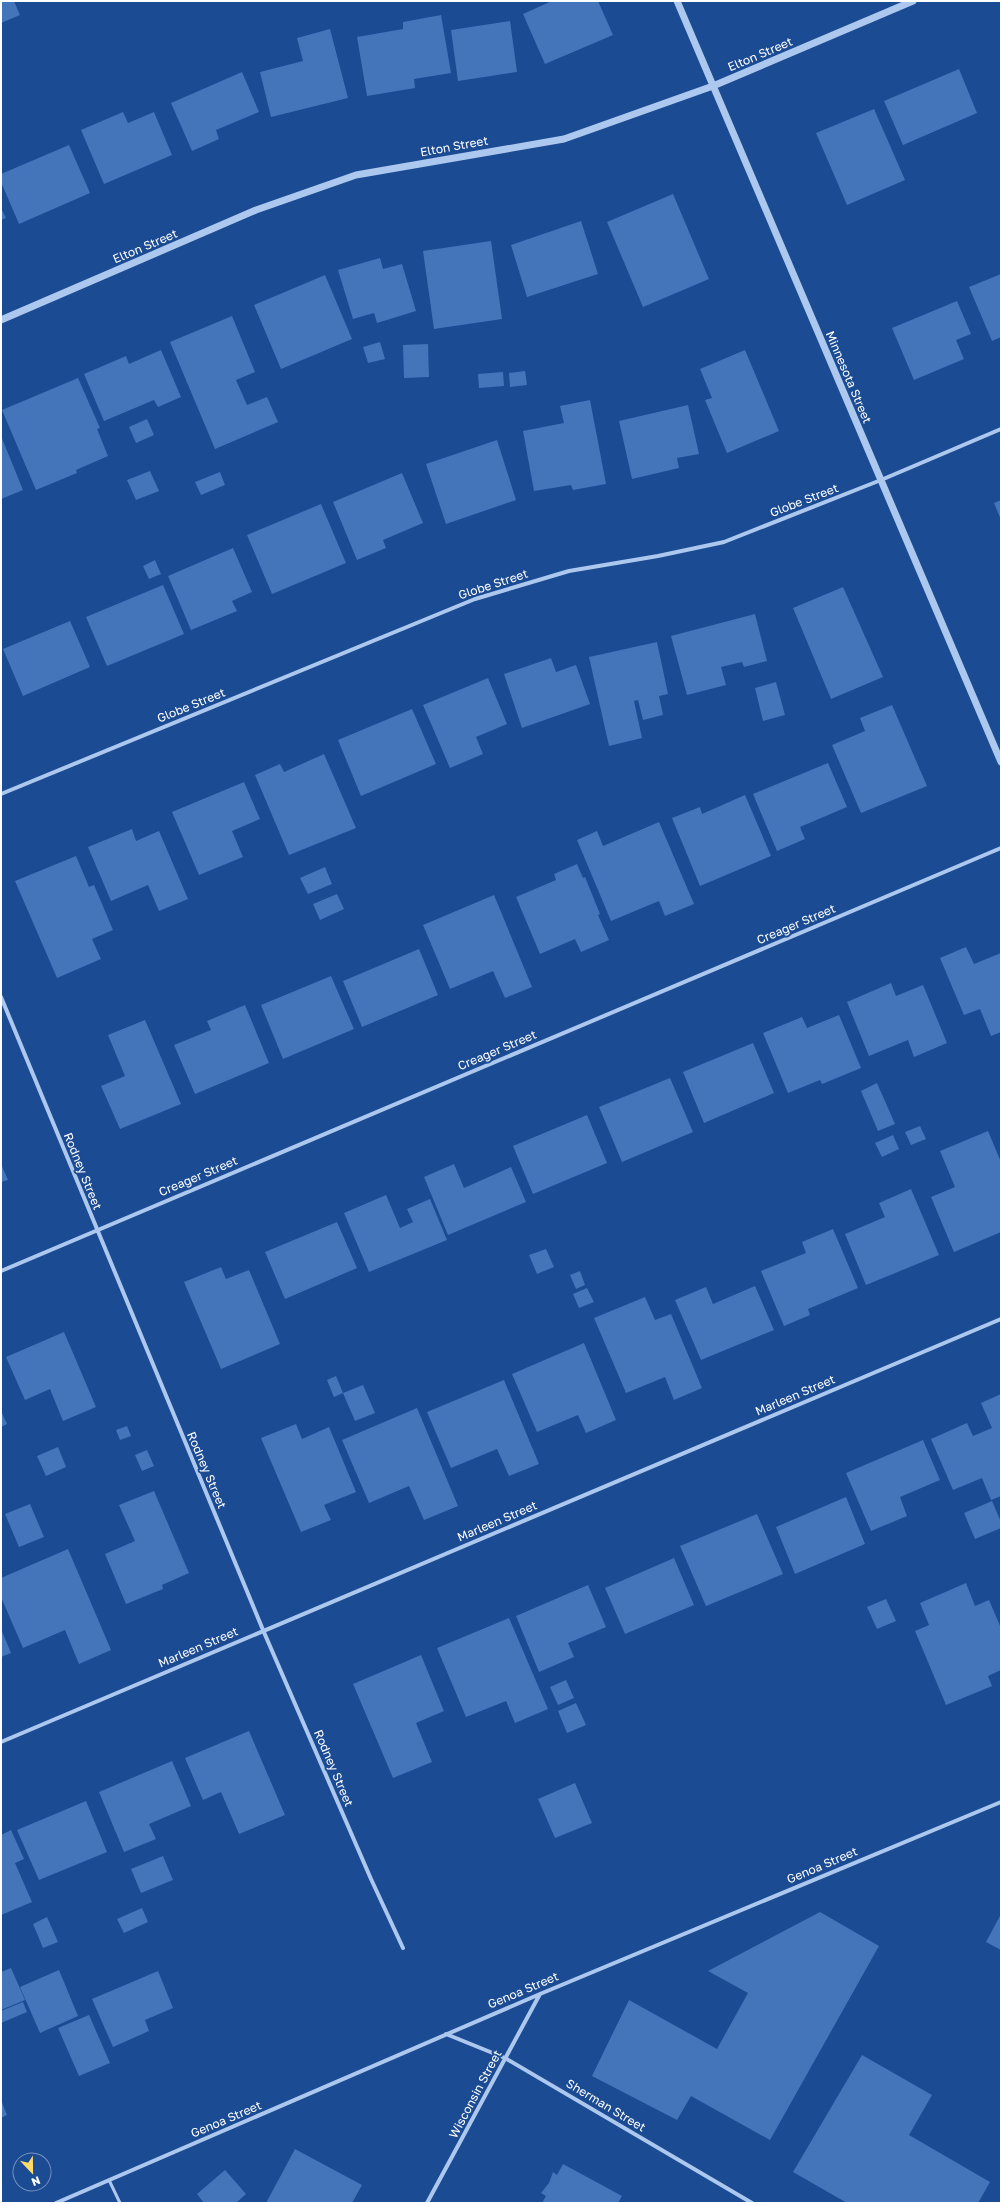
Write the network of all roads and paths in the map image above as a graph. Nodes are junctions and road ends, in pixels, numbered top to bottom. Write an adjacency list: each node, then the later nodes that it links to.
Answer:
1 (677, 1): 3 (street, Minnesota Street)
2 (913, 1): 3 (street, Elton Street)
3 (713, 86): 4 (street, Elton Street); 6 (street, Minnesota Street)
4 (1, 320)
5 (1001, 429): 6 (street, Globe Street)
6 (881, 480): 7 (street, Minnesota Street); 8 (street, Globe Street)
7 (1001, 762)
8 (1, 794)
9 (1001, 848): 11 (street, Creager Street)
10 (1, 997): 11 (street, Rodney Street)
11 (97, 1230): 12 (street, Creager Street); 14 (street, Rodney Street)
12 (1, 1271)
13 (1001, 1319): 14 (street, Marleen Street)
14 (263, 1630): 15 (street, Marleen Street); 17 (street, Rodney Street)
15 (1, 1742)
16 (1001, 1802): 18 (street, Genoa Street)
17 (403, 1948)
18 (540, 1994): 19 (street, Genoa Street); 20 (street, Wisconsin Street)
19 (446, 2034): 20 (street, Sherman Street); 21 (street, Genoa Street)
20 (505, 2058): 24 (street, Wisconsin Street); 25 (street, Sherman Street)
21 (109, 2180): 22 (street, Genoa Street); 23 (lane)
22 (56, 2203)
23 (120, 2203)
24 (427, 2203)
25 (752, 2203)

